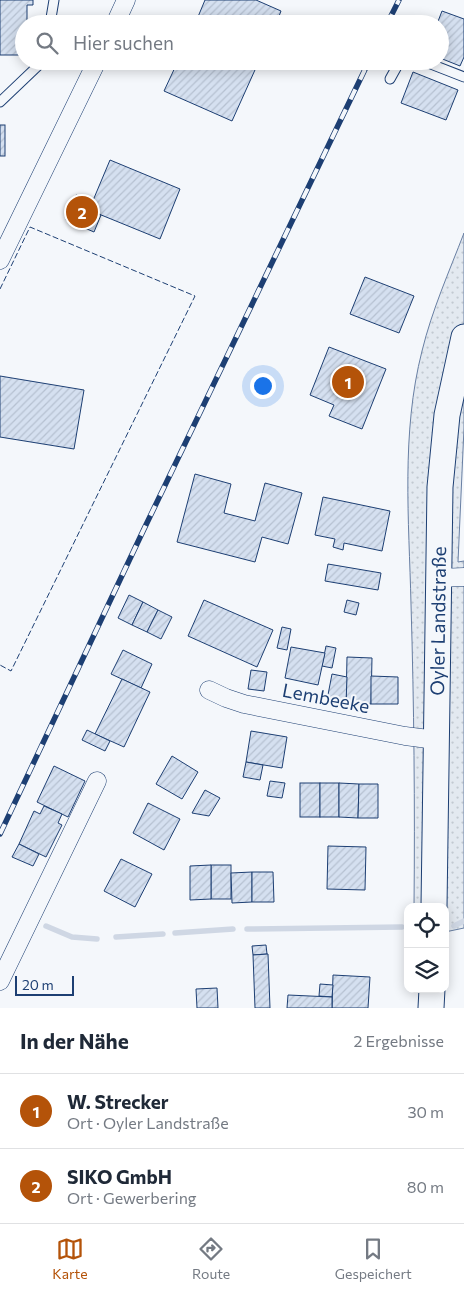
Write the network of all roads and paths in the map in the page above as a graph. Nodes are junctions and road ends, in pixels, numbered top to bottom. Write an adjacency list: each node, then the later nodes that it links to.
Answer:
1 (54, 0): 3 (lane)
2 (126, 0): 4 (street)
3 (52, 15)
4 (119, 15)
5 (34, 70): 11 (lane)
6 (93, 70): 12 (street)
7 (395, 70): 10 (lane)
8 (445, 70): 9 (lane)
9 (464, 78)
10 (390, 79)
11 (0, 102)
12 (0, 260)
13 (464, 337): 15 (main road, Oyler Landstraße)
14 (464, 577): 15 (street)
15 (438, 578): 17 (main road, Oyler Landstraße)
16 (209, 690): 17 (street, Lembeeke)
17 (436, 740): 19 (main road, Oyler Landstraße)
18 (97, 781): 20 (street)
19 (434, 903)
20 (0, 981)
21 (432, 993): 22 (main road)
22 (431, 1008)

